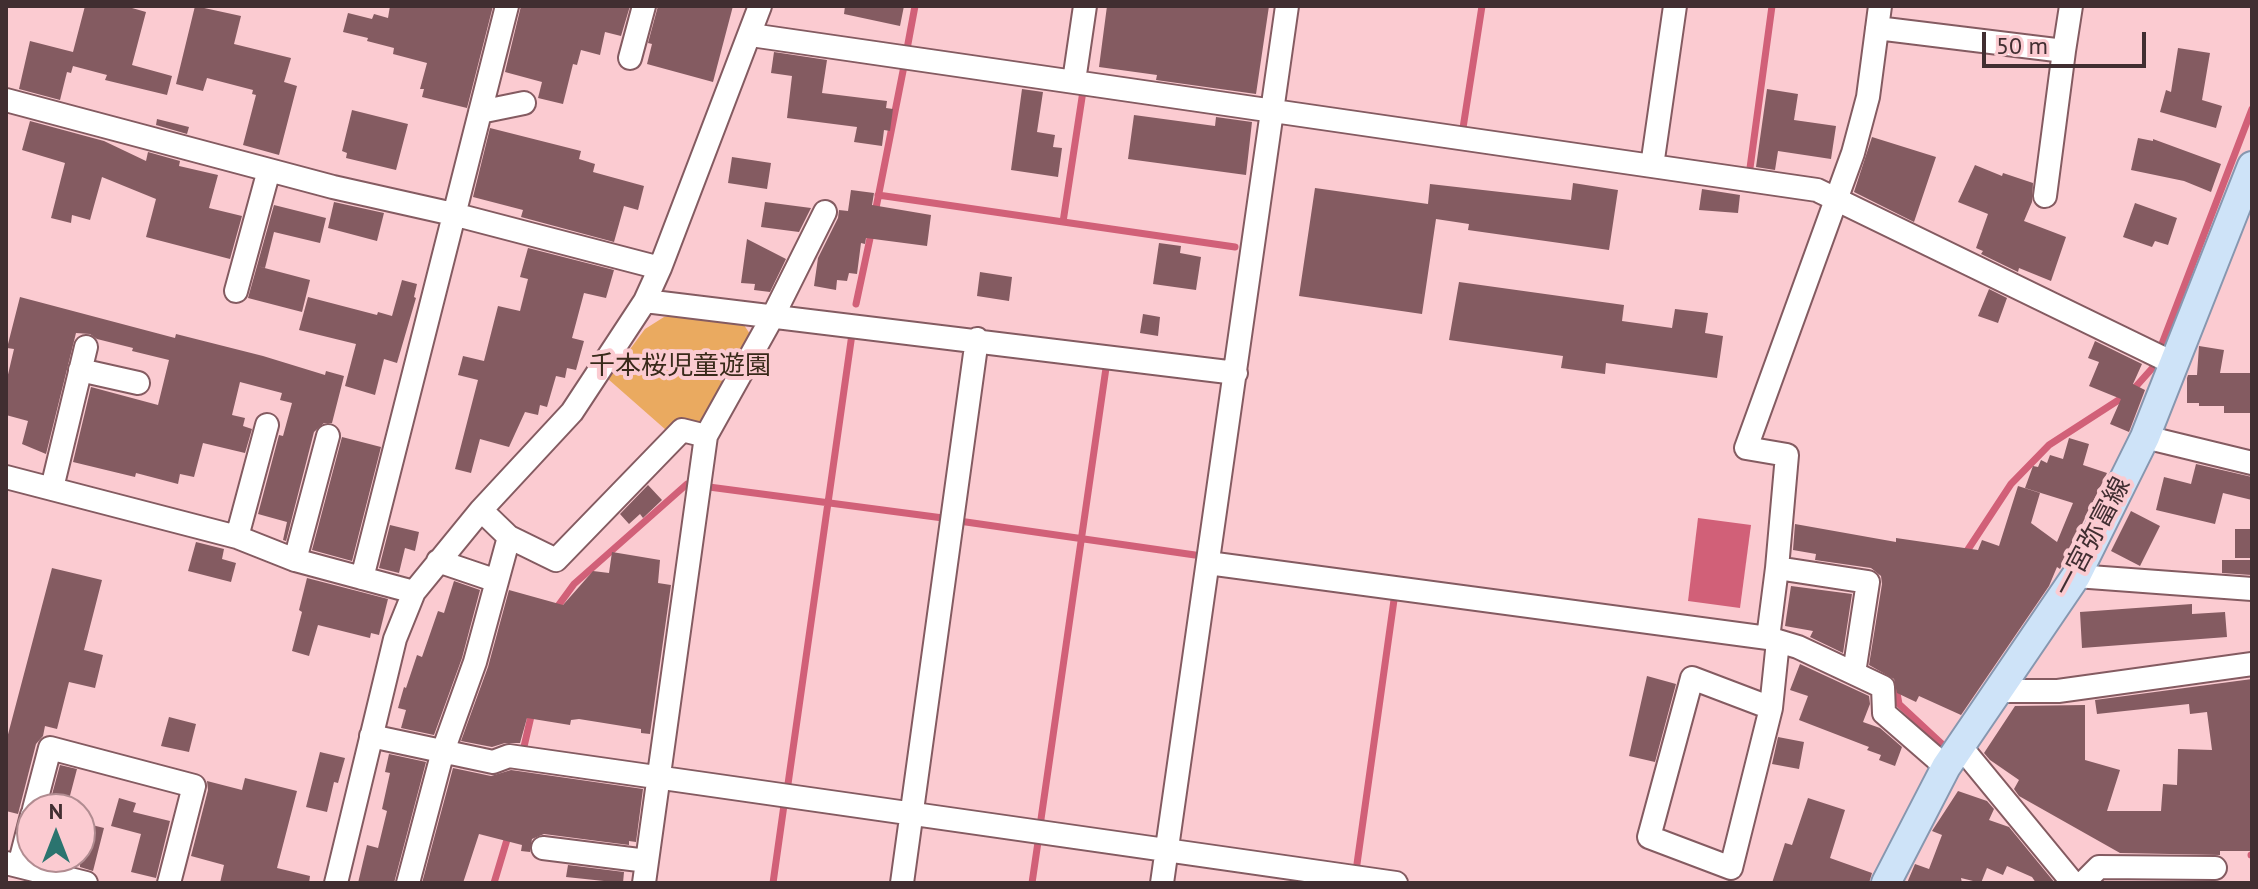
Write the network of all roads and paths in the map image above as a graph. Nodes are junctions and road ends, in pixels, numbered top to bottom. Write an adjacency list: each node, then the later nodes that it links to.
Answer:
1 (507, 6): 15 (street)
2 (644, 6): 11 (street)
3 (760, 6): 9 (street)
4 (1085, 6): 12 (street)
5 (1287, 6): 16 (street)
6 (1675, 6): 17 (street)
7 (2071, 6): 10 (street)
8 (1878, 17): 10 (street); 21 (street)
9 (751, 35): 12 (street); 24 (street)
10 (2064, 51): 20 (street)
11 (630, 58)
12 (1074, 81): 16 (street)
13 (6, 100): 19 (street)
14 (524, 103): 15 (street)
15 (480, 112): 23 (street)
16 (1273, 112): 17 (street); 32 (street)
17 (1652, 166): 21 (street)
18 (2252, 166): 30 (main road, 一宮弥富線)
19 (269, 170): 23 (street); 25 (street)
20 (2045, 196)
21 (1836, 199): 30 (street); 47 (street)
22 (825, 212): 27 (street)
23 (453, 214): 24 (street); 49 (street)
24 (660, 268): 26 (street)
25 (236, 291)
26 (645, 301): 27 (street); 41 (street)
27 (773, 316): 28 (street); 36 (street)
28 (977, 339): 32 (street); 63 (street)
29 (86, 347): 31 (street)
30 (2175, 364): 37 (main road, 一宮弥富線)
31 (80, 370): 33 (street); 40 (street)
32 (1236, 373): 46 (street)
33 (138, 383)
34 (267, 425): 42 (street)
35 (328, 436): 44 (street)
36 (706, 436): 43 (street); 61 (street)
37 (2145, 437): 38 (street); 48 (main road, 一宮弥富線)
38 (2252, 463)
39 (6, 477): 40 (street)
40 (52, 488): 42 (street)
41 (481, 510): 43 (street); 45 (street)
42 (237, 537): 44 (street)
43 (509, 537): 50 (street)
44 (295, 560): 49 (street)
45 (438, 561): 50 (street); 52 (street)
46 (1208, 563): 53 (street); 65 (street)
47 (1777, 568): 53 (street); 55 (street)
48 (2076, 576): 51 (street); 56 (main road, 一宮弥富線)
49 (362, 578): 52 (street)
50 (497, 581): 59 (street)
51 (2252, 589)
52 (414, 592): 58 (street)
53 (1773, 640): 55 (street); 57 (street)
54 (2252, 664): 56 (street)
55 (1854, 673): 60 (street)
56 (2000, 691): 60 (main road, 一宮弥富線)
57 (1771, 708): 57 (street)
58 (371, 736): 59 (street); 71 (street)
59 (443, 751): 61 (street); 72 (street)
60 (1953, 757): 76 (main road, 一宮弥富線); 77 (street)
61 (658, 777): 63 (street); 68 (street)
62 (38, 793): 70 (street)
63 (912, 814): 65 (street); 73 (street)
64 (543, 848): 68 (street)
65 (1167, 851): 74 (street); 75 (street)
66 (12, 865): 69 (street)
67 (2215, 868): 78 (street)
68 (645, 872)
69 (86, 883)
70 (169, 883)
71 (336, 883)
72 (408, 883)
73 (902, 883)
74 (1162, 883)
75 (1396, 883)
76 (1886, 883)
77 (2073, 883)
78 (2083, 883)

